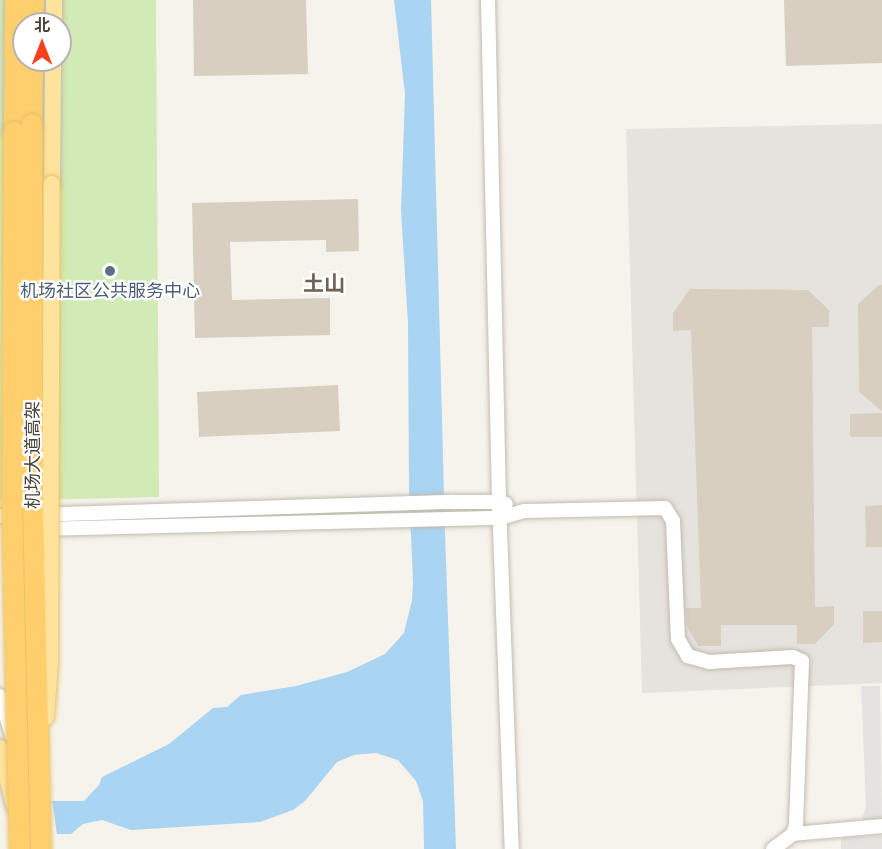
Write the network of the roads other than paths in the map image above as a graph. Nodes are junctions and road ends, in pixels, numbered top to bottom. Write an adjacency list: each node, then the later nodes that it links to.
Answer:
1 (15, 0): 15 (highway, bridge)
2 (488, 0): 5 (street)
3 (33, 72): 12 (highway, 机场大道高架, bridge)
4 (53, 72): 12 (main road, bridge)
5 (499, 502): 6 (street); 7 (street); 8 (street)
6 (525, 511): 8 (street); 14 (street)
7 (0, 516)
8 (500, 518): 9 (street); 19 (street)
9 (0, 531)
10 (0, 696): 18 (street)
11 (0, 748): 16 (main road)
12 (40, 790): 17 (highway, 机场大道高架, bridge)
13 (882, 826): 14 (street)
14 (793, 834): 20 (street)
15 (20, 849)
16 (26, 849)
17 (41, 849)
18 (47, 849)
19 (512, 849)
20 (773, 849)

